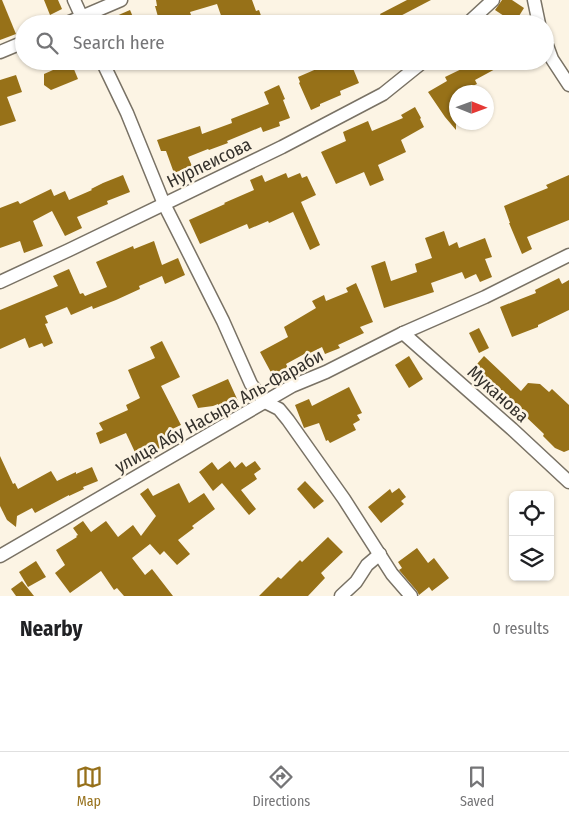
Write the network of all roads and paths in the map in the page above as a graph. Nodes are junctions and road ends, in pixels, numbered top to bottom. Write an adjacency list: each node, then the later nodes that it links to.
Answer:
1 (74, 0): 5 (street)
2 (121, 0): 6 (street)
3 (493, 0): 7 (street)
4 (534, 0): 8 (street)
5 (81, 15)
6 (92, 15)
7 (477, 15)
8 (537, 15)
9 (15, 46): 10 (street)
10 (0, 52)
11 (554, 62): 14 (street)
12 (106, 70): 15 (street)
13 (413, 70): 15 (street, Нурпеисова)
14 (569, 85)
15 (164, 204): 17 (street, Нурпеисова); 19 (street)
16 (569, 255): 18 (street, улица Абу Насыра Аль-Фараби)
17 (0, 282)
18 (403, 333): 19 (street, улица Абу Насыра Аль-Фараби); 20 (street, Муканова)
19 (265, 402): 21 (street); 22 (street, улица Абу Насыра Аль-Фараби)
20 (569, 482)
21 (380, 554): 23 (street); 24 (street)
22 (0, 556)
23 (341, 596)
24 (411, 596)

